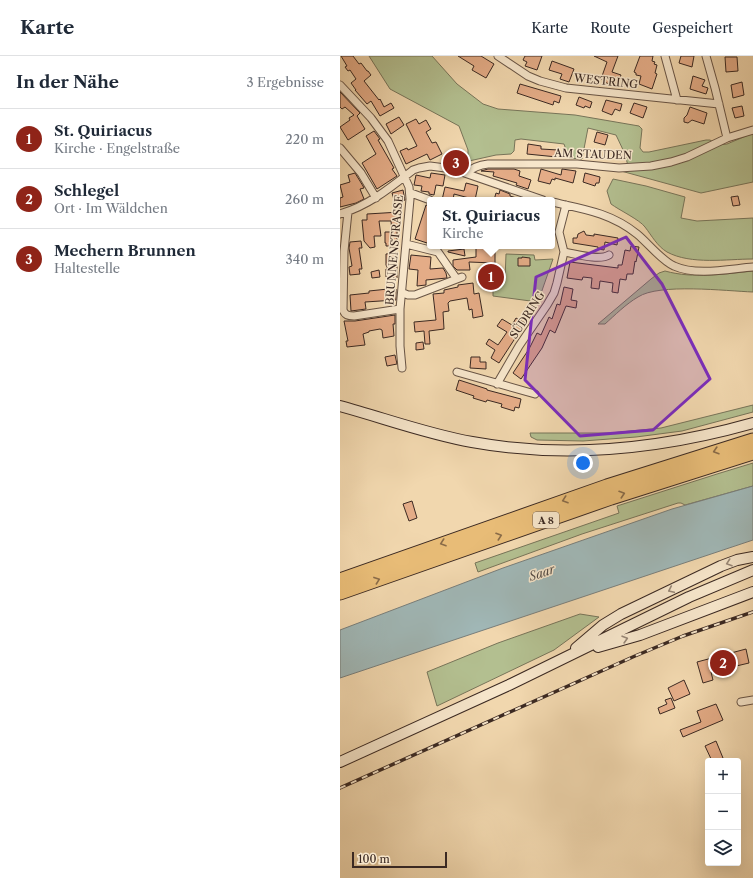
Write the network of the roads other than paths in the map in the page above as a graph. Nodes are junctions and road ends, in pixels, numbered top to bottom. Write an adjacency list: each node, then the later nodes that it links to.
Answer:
1 (498, 56): 4 (street, WESTRING)
2 (665, 56): 6 (street)
3 (706, 56): 7 (street)
4 (505, 58): 6 (street, WESTRING)
5 (340, 85): 12 (street, BRUNNENSTRASSE)
6 (677, 100): 7 (street, WESTRING)
7 (719, 104): 9 (street)
8 (753, 130): 9 (street, AM STAUDEN)
9 (727, 138): 11 (street, AM STAUDEN)
10 (340, 148): 15 (street)
11 (467, 173): 12 (street); 14 (street)
12 (404, 177): 13 (street, BRUNNENSTRASSE); 15 (street)
13 (411, 193): 16 (street); 21 (street, BRUNNENSTRASSE)
14 (535, 197)
15 (376, 198): 19 (street)
16 (427, 199)
17 (555, 203): 18 (street)
18 (566, 205): 24 (street, SÜDRING); 26 (street)
19 (348, 212): 20 (street); 28 (street)
20 (340, 214)
21 (406, 244): 22 (street); 27 (street, BRUNNENSTRASSE)
22 (427, 247)
23 (438, 249): 27 (street)
24 (564, 252): 25 (street); 31 (street, SÜDRING)
25 (609, 255)
26 (753, 267)
27 (402, 293): 28 (street, BRUNNENSTRASSE)
28 (400, 309): 29 (street, BRUNNENSTRASSE)
29 (402, 368)
30 (457, 372): 31 (street)
31 (497, 384): 32 (street)
32 (535, 394)
33 (340, 406): 34 (main road)
34 (753, 423)
35 (753, 440): 39 (highway, A 8, one-way to 39)
36 (753, 453): 41 (highway, A 8, one-way to 36)
37 (753, 557): 42 (main road, one-way to 42)
38 (753, 570): 42 (main road)
39 (340, 580)
40 (753, 592): 42 (main road, one-way to 40)
41 (340, 593)
42 (562, 660): 45 (main road)
43 (753, 700): 44 (street)
44 (741, 702)
45 (340, 762)

